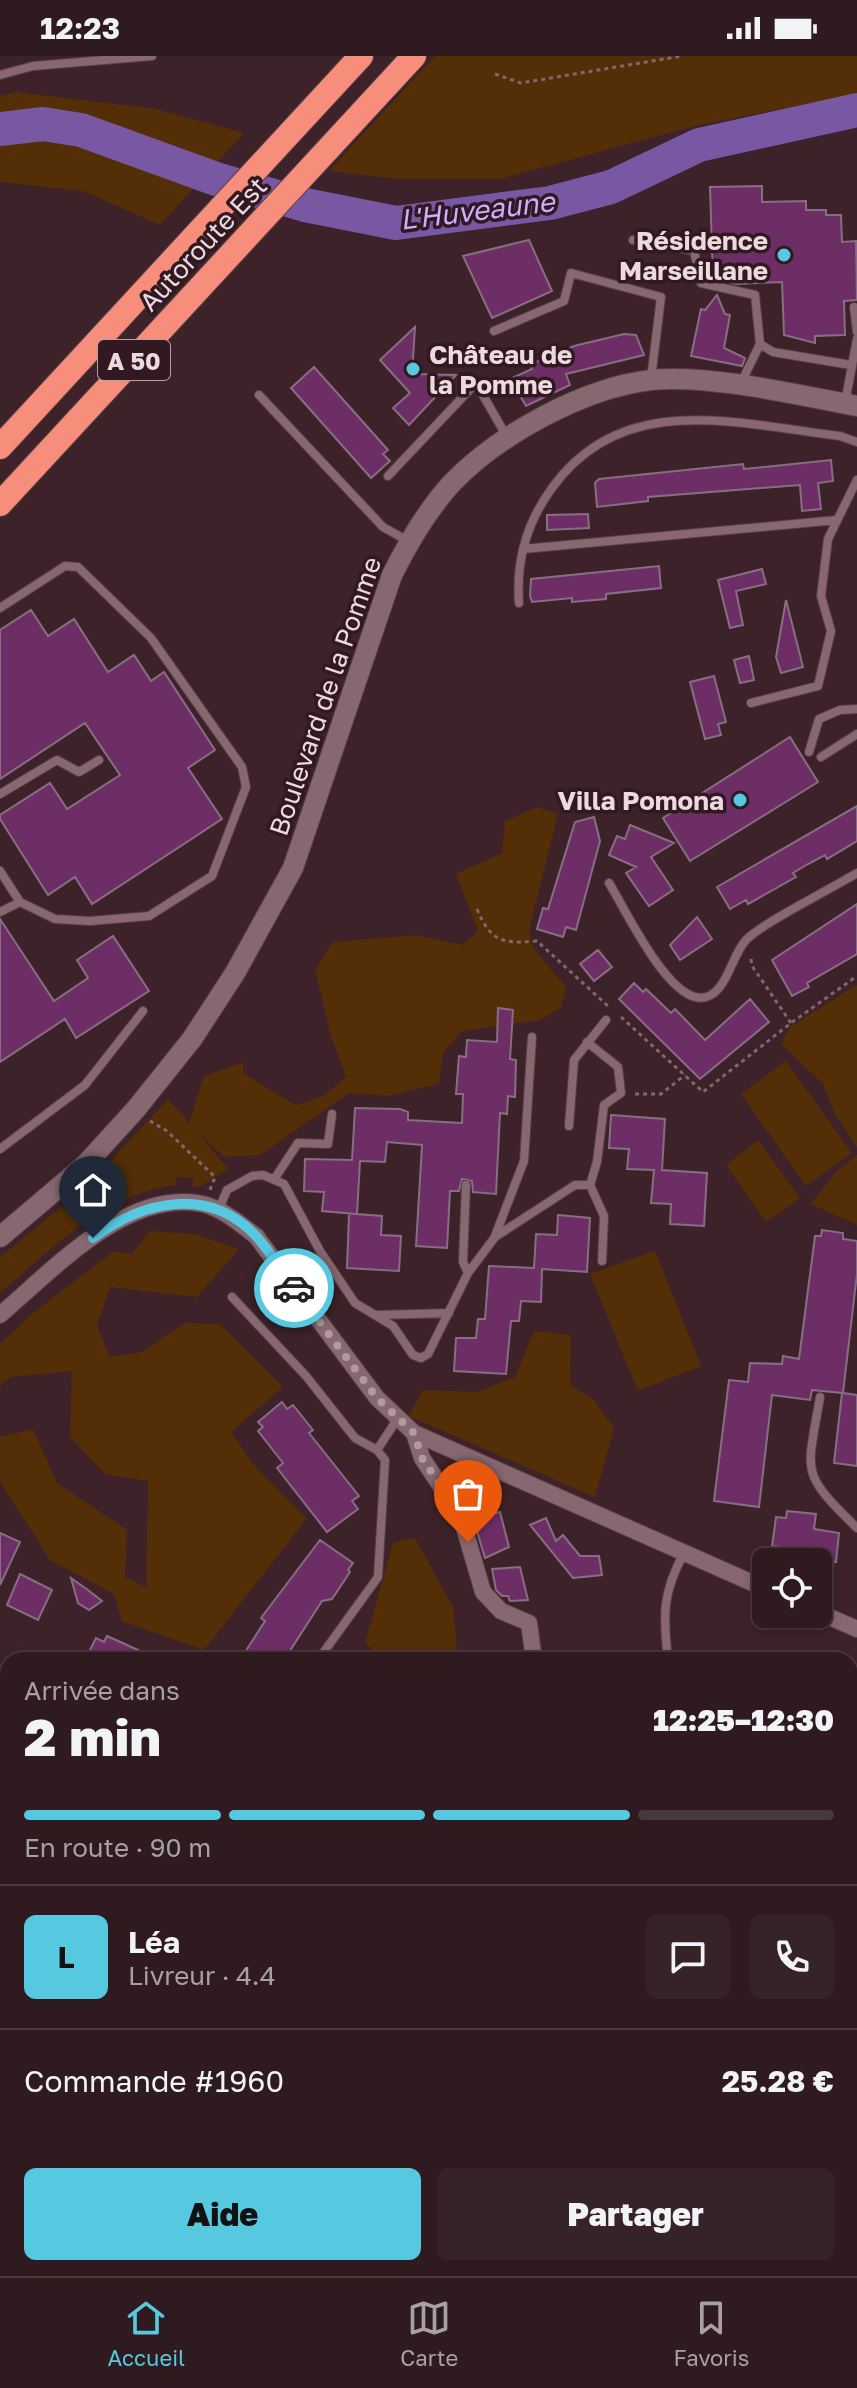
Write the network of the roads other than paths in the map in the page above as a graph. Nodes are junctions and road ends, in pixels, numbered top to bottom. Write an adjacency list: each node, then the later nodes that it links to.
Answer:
1 (152, 56): 4 (lane)
2 (361, 56): 18 (highway, Autoroute Est / A 50)
3 (414, 56): 21 (highway, Autoroute Est / A 50)
4 (0, 75)
5 (633, 240): 10 (lane)
6 (854, 307): 8 (lane)
7 (494, 331): 12 (lane)
8 (857, 332)
9 (857, 339): 11 (lane)
10 (760, 344): 11 (lane); 13 (lane)
11 (851, 365): 15 (lane)
12 (651, 380): 13 (main road, Boulevard de la Pomme); 16 (main road, Boulevard de la Pomme)
13 (739, 387): 15 (main road, Boulevard de la Pomme)
14 (259, 395): 23 (lane)
15 (851, 405)
16 (507, 438): 19 (lane); 23 (main road, Boulevard de la Pomme)
17 (857, 442): 24 (lane)
18 (0, 447)
19 (388, 476)
20 (857, 480): 22 (lane)
21 (0, 504)
22 (837, 520): 24 (lane); 27 (lane)
23 (409, 541): 50 (main road, Boulevard de la Pomme)
24 (523, 549): 25 (lane)
25 (519, 603)
26 (0, 608): 37 (lane)
27 (751, 703)
28 (857, 709): 30 (lane)
29 (857, 734): 31 (lane)
30 (809, 752)
31 (821, 757)
32 (99, 760): 33 (lane)
33 (0, 794)
34 (0, 871): 37 (lane)
35 (857, 873): 36 (lane)
36 (609, 883)
37 (20, 902): 38 (lane)
38 (0, 912)
39 (143, 1011): 45 (lane)
40 (606, 1020): 42 (lane)
41 (532, 1037): 51 (lane)
42 (587, 1042): 44 (lane); 48 (lane)
43 (332, 1114): 46 (lane)
44 (569, 1126)
45 (0, 1149)
46 (275, 1178): 49 (lane); 57 (lane)
47 (466, 1185): 53 (lane)
48 (590, 1185): 51 (lane); 52 (lane)
49 (218, 1210): 56 (street); 59 (street)
50 (4, 1233)
51 (495, 1237): 53 (lane)
52 (602, 1261)
53 (468, 1273): 55 (lane)
54 (232, 1297): 61 (lane)
55 (449, 1313): 57 (lane); 57 (lane)
56 (0, 1315)
57 (375, 1315)
58 (820, 1397): 62 (lane)
59 (398, 1418): 60 (street); 61 (lane)
60 (414, 1433): 63 (street); 68 (street)
61 (377, 1450): 67 (lane)
62 (857, 1528)
63 (684, 1553): 64 (street); 69 (lane)
64 (752, 1583)
65 (832, 1618): 66 (street)
66 (857, 1629)
67 (324, 1652)
68 (533, 1652)
69 (667, 1652)

